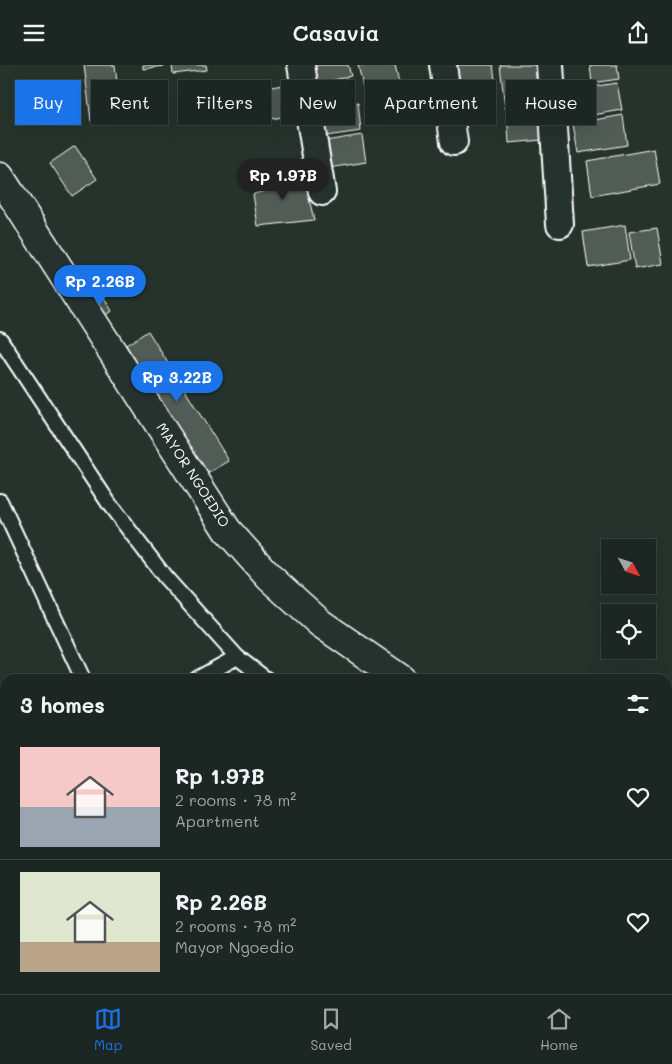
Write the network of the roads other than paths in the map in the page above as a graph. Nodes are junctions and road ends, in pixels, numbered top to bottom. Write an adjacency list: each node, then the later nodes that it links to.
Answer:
1 (301, 65): 6 (street)
2 (443, 65): 4 (street)
3 (550, 65): 7 (street)
4 (454, 142)
5 (2, 182): 14 (street, MAYOR NGOEDIO)
6 (322, 192)
7 (560, 224)
8 (0, 339): 10 (lane)
9 (0, 501): 11 (lane)
10 (237, 657): 12 (lane); 13 (lane)
11 (81, 674)
12 (206, 674)
13 (259, 674)
14 (394, 674)

